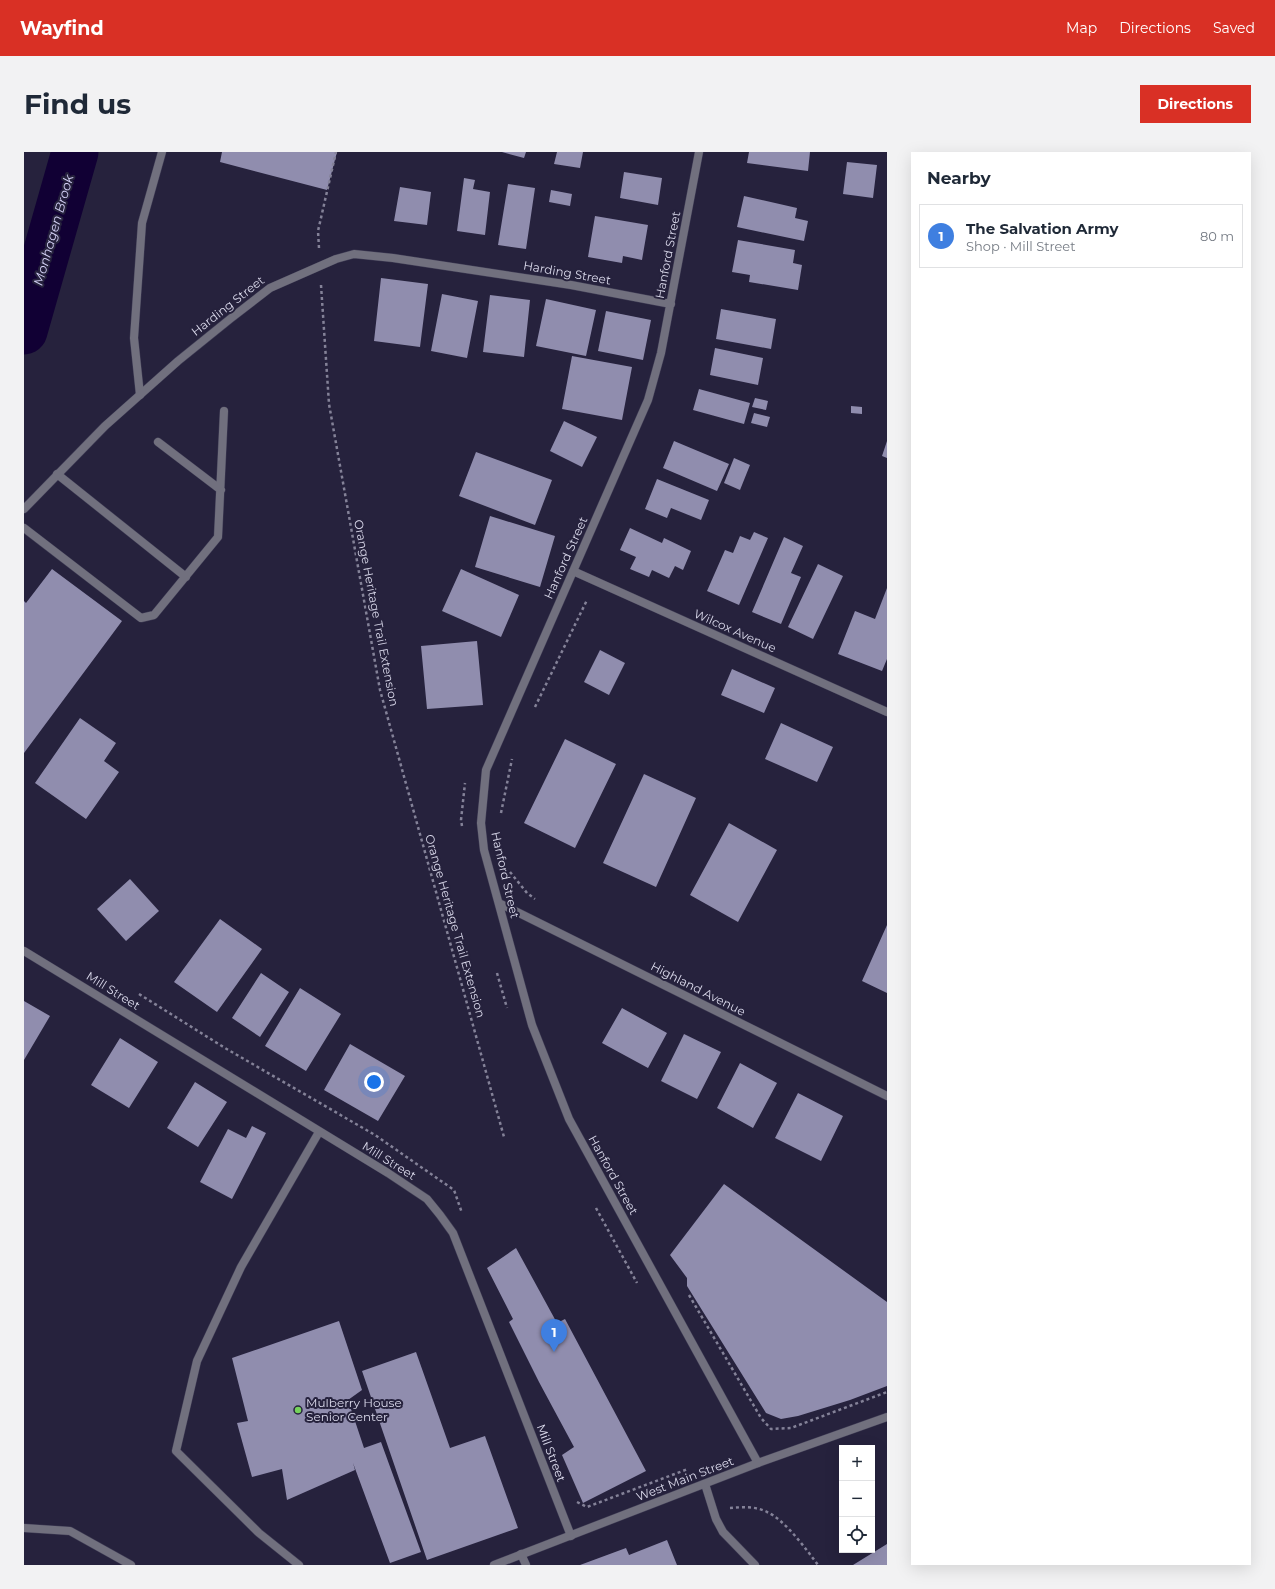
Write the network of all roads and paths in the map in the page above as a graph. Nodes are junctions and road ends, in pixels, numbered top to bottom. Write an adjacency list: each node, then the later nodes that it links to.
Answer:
1 (162, 152): 6 (street)
2 (336, 152): 4 (path, Orange Heritage Trail Extension)
3 (699, 152): 5 (street, Hanford Street)
4 (320, 265): 5 (street, Harding Street); 6 (street, Harding Street); 26 (path, Orange Heritage Trail Extension)
5 (671, 304): 13 (street, Hanford Street)
6 (140, 394): 9 (street, Harding Street)
7 (224, 411): 10 (street)
8 (158, 442): 10 (street)
9 (57, 474): 11 (street, Harding Street); 14 (street)
10 (220, 490): 14 (street)
11 (24, 509)
12 (24, 528): 14 (street)
13 (573, 571): 17 (street, Wilcox Avenue); 22 (street, Hanford Street)
14 (186, 577)
15 (587, 600): 16 (path)
16 (533, 711)
17 (887, 712)
18 (513, 752): 19 (path)
19 (500, 820)
20 (508, 867): 21 (path)
21 (539, 902)
22 (498, 903): 24 (street, Highland Avenue); 30 (street, Hanford Street)
23 (24, 951): 25 (street, Mill Street)
24 (887, 1096)
25 (319, 1132): 34 (street, Mill Street); 37 (street)
26 (504, 1137)
27 (689, 1295): 28 (path)
28 (887, 1392)
29 (887, 1417): 30 (street, West Main Street)
30 (758, 1463): 31 (street, West Main Street)
31 (705, 1484): 34 (street, West Main Street); 40 (street)
32 (730, 1508): 41 (path)
33 (24, 1528): 36 (street)
34 (571, 1536): 35 (street, West Main Street)
35 (521, 1554): 38 (street, West Main Street); 39 (street)
36 (131, 1565)
37 (298, 1565)
38 (494, 1565)
39 (526, 1565)
40 (755, 1565)
41 (818, 1565)

